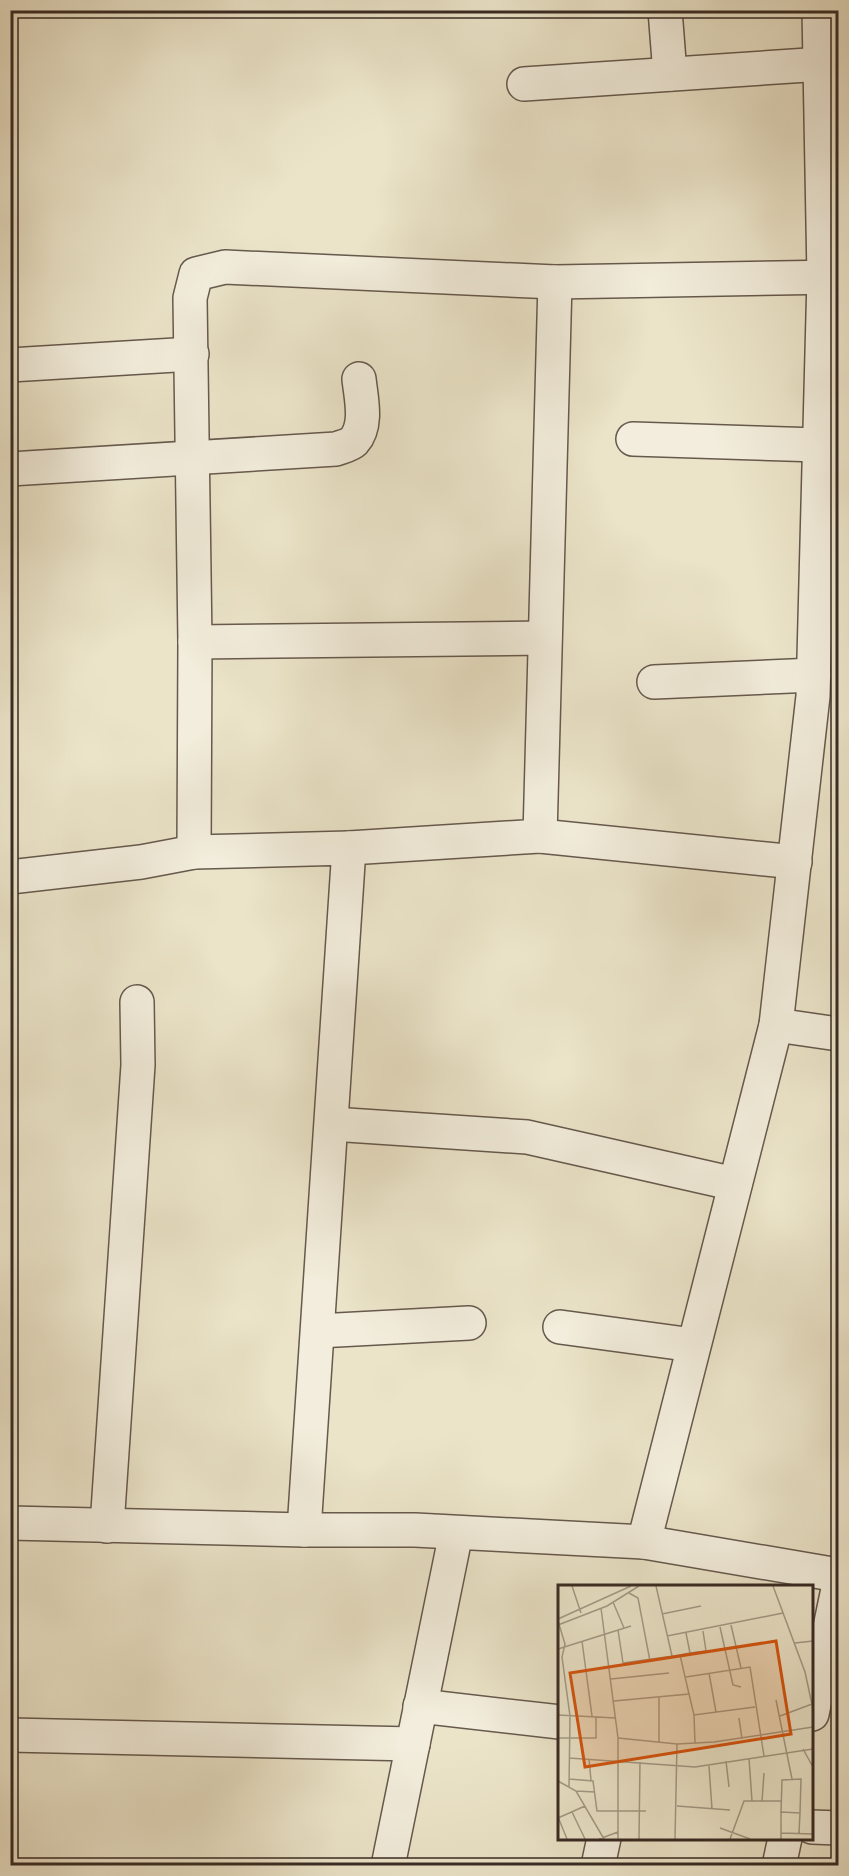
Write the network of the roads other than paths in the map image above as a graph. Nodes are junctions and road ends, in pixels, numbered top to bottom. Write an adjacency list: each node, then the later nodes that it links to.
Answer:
1 (665, 10): 4 (street)
2 (819, 10): 3 (street)
3 (829, 64): 4 (street); 6 (street)
4 (670, 74): 5 (street)
5 (524, 84)
6 (831, 277): 7 (street); 12 (street)
7 (555, 282): 8 (street); 15 (street)
8 (192, 354): 9 (street); 13 (street)
9 (10, 365)
10 (359, 379): 13 (street)
11 (633, 439): 12 (street)
12 (819, 445): 17 (street)
13 (193, 459): 14 (street); 16 (street)
14 (10, 469)
15 (545, 638): 16 (street); 19 (street)
16 (195, 642): 21 (street)
17 (814, 675): 18 (street); 22 (street)
18 (654, 682)
19 (540, 836): 20 (street); 22 (street)
20 (349, 848): 21 (street); 27 (street)
21 (194, 852): 23 (street)
22 (795, 862): 25 (street)
23 (10, 877)
24 (137, 1002): 34 (street)
25 (776, 1025): 26 (street); 28 (street)
26 (838, 1034)
27 (332, 1124): 28 (street); 31 (street)
28 (735, 1184): 32 (street)
29 (469, 1323): 31 (street)
30 (560, 1327): 32 (street)
31 (318, 1331): 35 (street)
32 (693, 1345): 37 (street)
33 (10, 1523): 34 (street)
34 (107, 1526): 35 (street)
35 (304, 1530): 36 (street)
36 (456, 1533): 37 (street); 40 (street)
37 (644, 1542): 38 (street)
38 (838, 1575)
39 (838, 1589): 41 (street)
40 (420, 1706): 42 (street); 44 (street)
41 (813, 1709)
42 (558, 1722)
43 (10, 1735): 44 (street)
44 (413, 1744): 49 (street)
45 (813, 1827): 46 (street)
46 (838, 1828)
47 (604, 1840): 50 (street)
48 (785, 1840): 51 (street)
49 (388, 1866)
50 (598, 1866)
51 (779, 1866)

